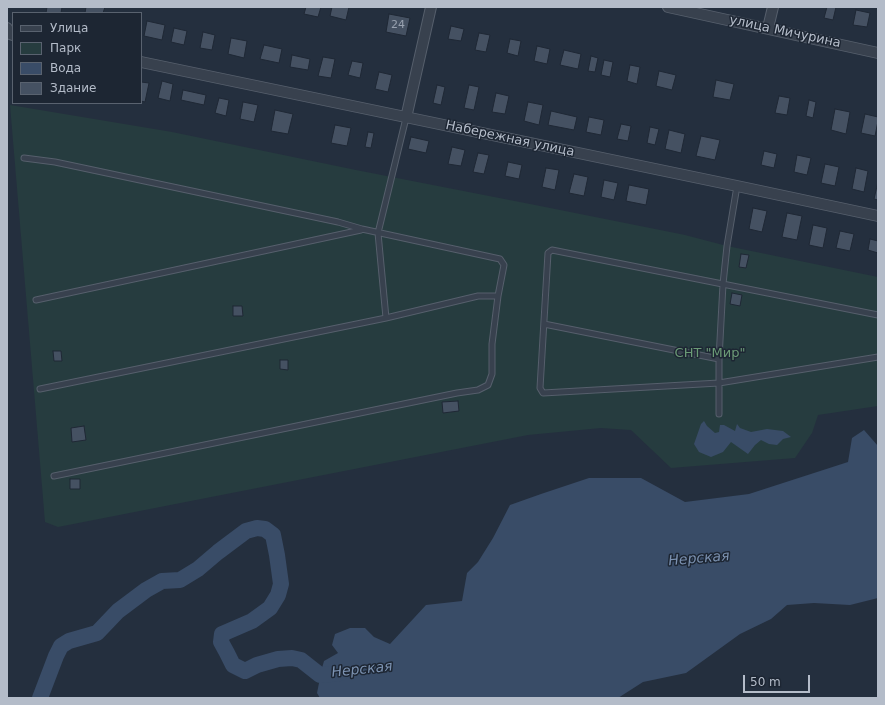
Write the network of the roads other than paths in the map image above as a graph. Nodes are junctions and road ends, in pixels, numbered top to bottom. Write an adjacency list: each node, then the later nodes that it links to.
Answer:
1 (431, 7): 7 (street)
2 (668, 7): 4 (street, улица Мичурина)
3 (773, 7): 4 (street)
4 (768, 28): 5 (street, улица Мичурина)
5 (878, 52)
6 (142, 62): 7 (street, Набережная улица)
7 (406, 118): 9 (street, Набережная улица); 12 (lane)
8 (24, 158): 11 (lane)
9 (737, 186): 10 (street, Набережная улица); 13 (lane)
10 (878, 216)
11 (362, 229): 12 (lane); 15 (lane)
12 (378, 233): 14 (lane); 17 (lane)
13 (723, 284): 16 (lane); 18 (lane); 20 (lane)
14 (498, 296): 17 (lane); 24 (lane)
15 (36, 300)
16 (878, 315)
17 (386, 318): 22 (lane)
18 (544, 324): 20 (lane); 21 (lane)
19 (878, 357): 21 (lane)
20 (719, 359): 21 (lane)
21 (719, 383): 23 (lane)
22 (40, 389)
23 (719, 414)
24 (54, 476)

